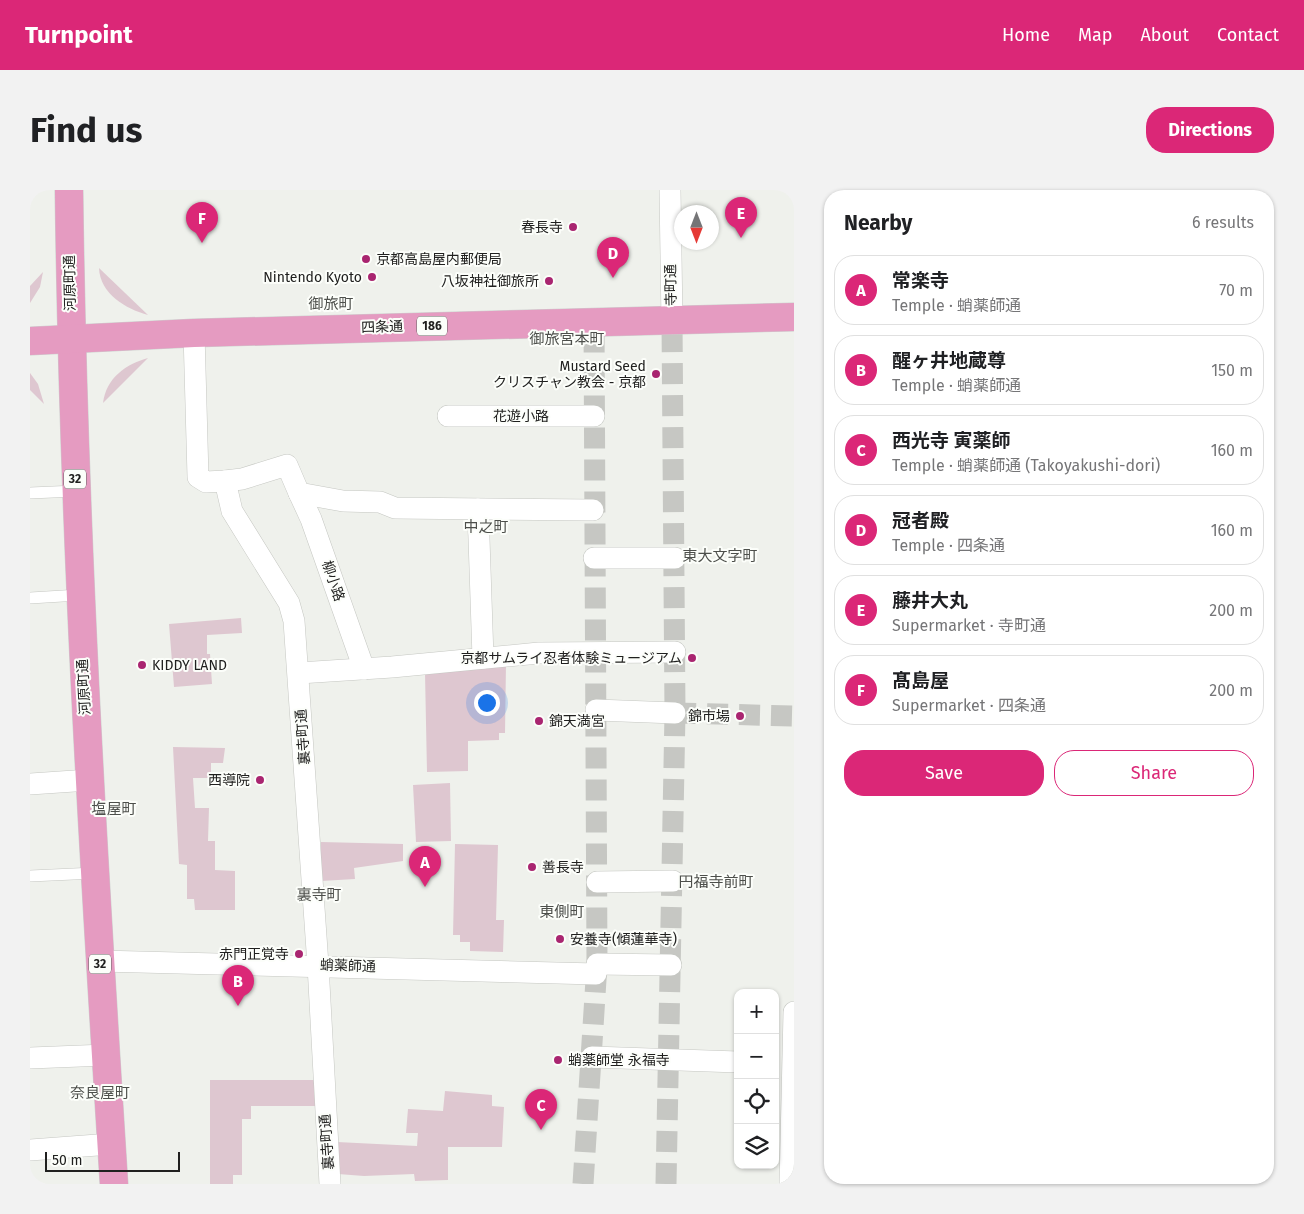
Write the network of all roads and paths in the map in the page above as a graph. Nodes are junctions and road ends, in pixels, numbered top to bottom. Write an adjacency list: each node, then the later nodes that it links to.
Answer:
1 (69, 190): 6 (main road, 河原町通 / 32)
2 (670, 190): 4 (street, 寺町通)
3 (794, 317): 4 (main road, 四条通 / 186)
4 (672, 321): 5 (main road, 四条通 / 186)
5 (194, 333): 6 (main road, 四条通 / 186); 10 (street)
6 (71, 340): 7 (main road, 四条通 / 186); 11 (main road, 河原町通 / 32)
7 (30, 341)
8 (448, 416): 9 (street, 花遊小路)
9 (594, 416)
10 (225, 481): 13 (street, 柳小路); 23 (street, 裏寺町通)
11 (76, 491): 12 (lane); 18 (main road, 河原町通 / 32)
12 (30, 493)
13 (299, 494): 14 (street); 22 (street, 柳小路)
14 (478, 509): 15 (street); 21 (street)
15 (594, 510)
16 (594, 558): 17 (street)
17 (675, 558)
18 (79, 595): 19 (lane); 26 (main road, 河原町通 / 32)
19 (30, 598)
20 (675, 652): 21 (street)
21 (482, 658): 22 (street)
22 (364, 669): 23 (street)
23 (299, 672): 33 (street, 裏寺町通)
24 (596, 710): 25 (street)
25 (675, 713)
26 (89, 780): 27 (street); 28 (main road, 河原町通 / 32)
27 (30, 784)
28 (95, 873): 29 (lane); 32 (main road, 河原町通 / 32)
29 (30, 876)
30 (673, 881): 31 (street)
31 (597, 882)
32 (100, 961): 33 (street, 蛸薬師通); 36 (main road, 河原町通 / 32)
33 (318, 965): 34 (street, 蛸薬師通); 44 (street, 裏寺町通)
34 (671, 965)
35 (794, 1012): 40 (street)
36 (106, 1055): 38 (street); 41 (main road, 河原町通 / 32)
37 (592, 1057): 39 (street)
38 (30, 1058)
39 (734, 1062)
40 (787, 1062): 45 (street)
41 (111, 1144): 42 (street); 43 (main road, 河原町通 / 32)
42 (30, 1150)
43 (114, 1184)
44 (330, 1184)
45 (790, 1184)

